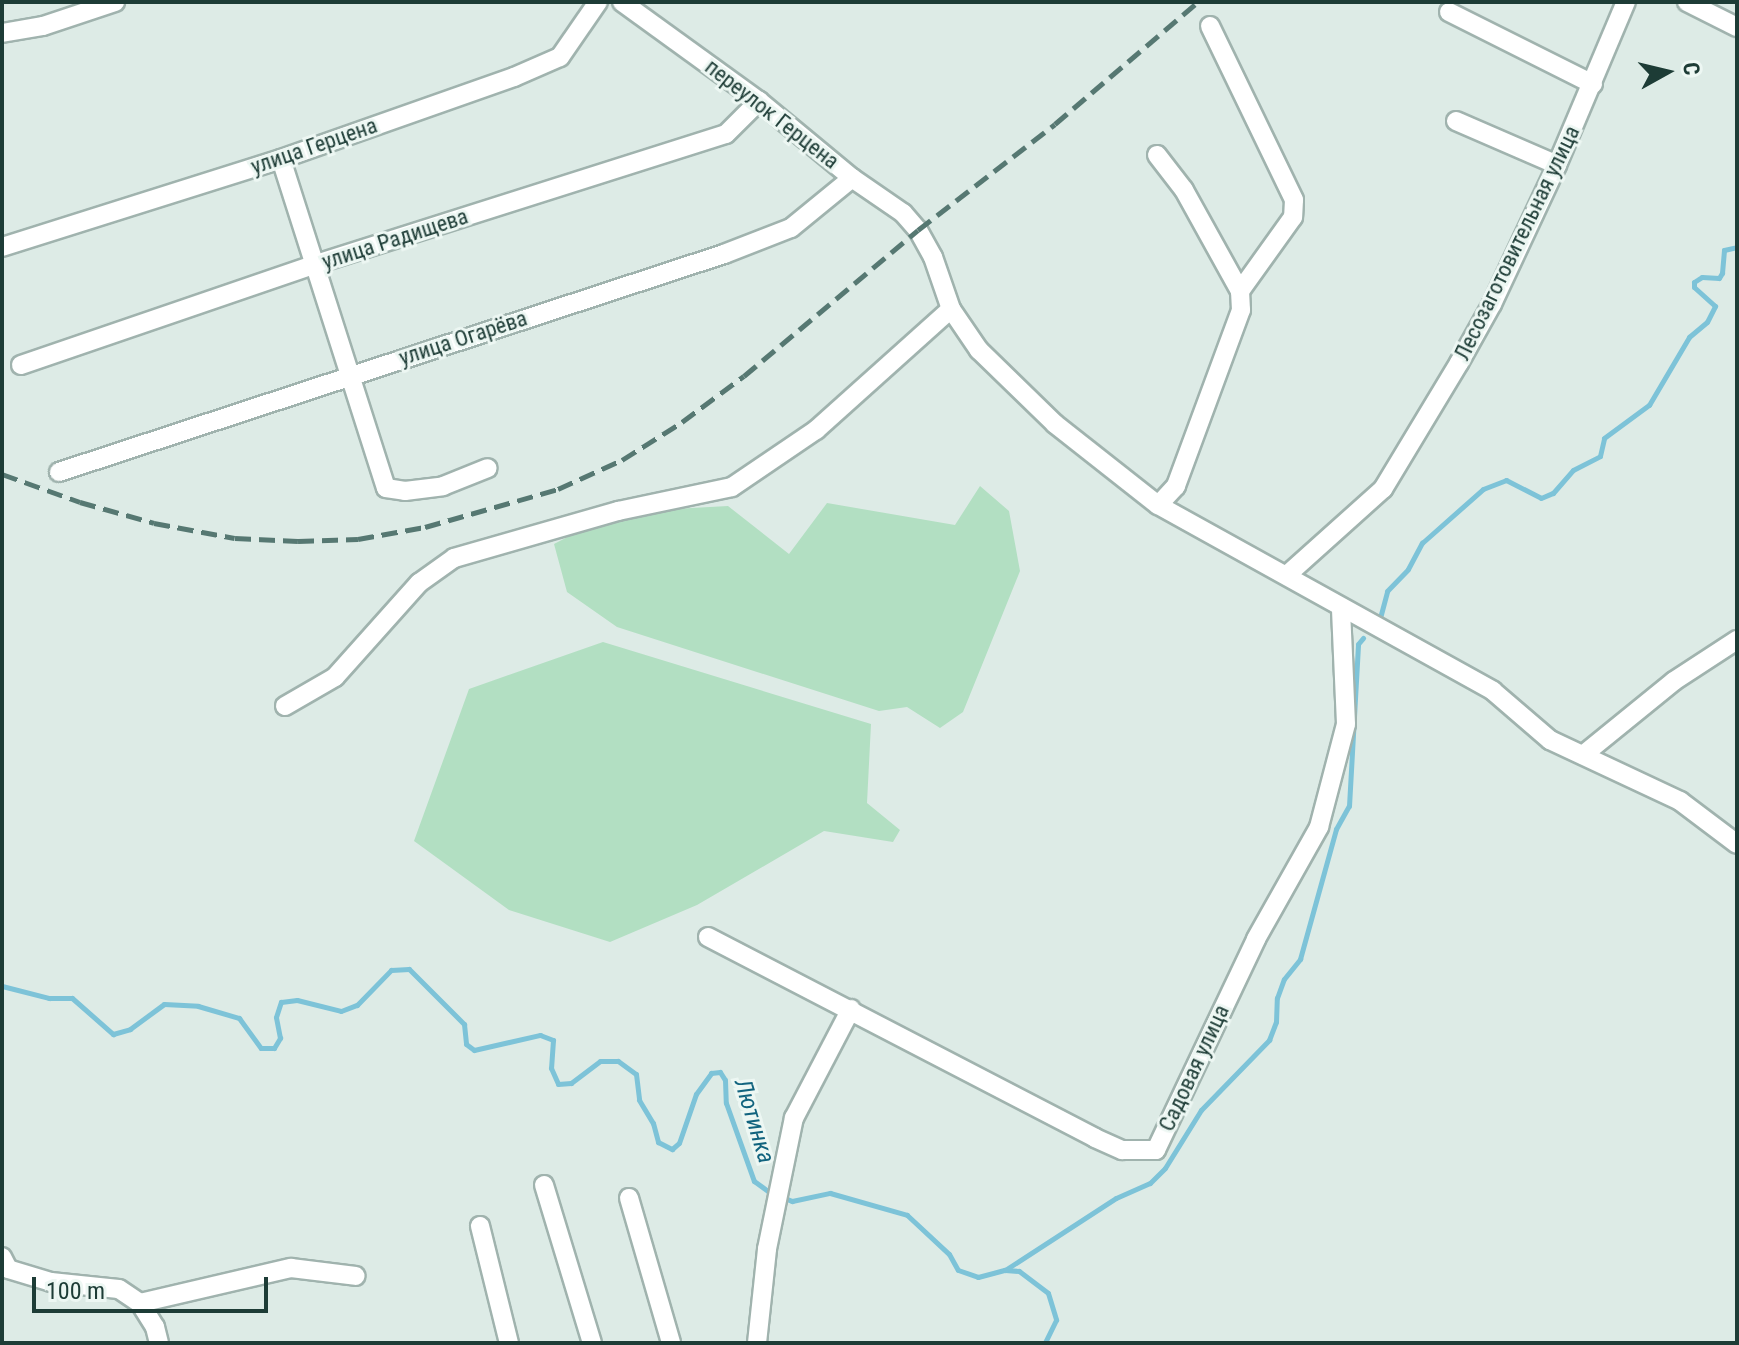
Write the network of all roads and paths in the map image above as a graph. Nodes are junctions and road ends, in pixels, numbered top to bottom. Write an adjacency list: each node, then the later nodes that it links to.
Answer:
1 (115, 2): 9 (street)
2 (598, 2): 14 (street, улица Герцена)
3 (622, 2): 11 (street, переулок Герцена)
4 (1626, 2): 10 (street, Лесозаготовительная улица)
5 (1687, 2): 8 (street)
6 (1449, 12): 10 (street)
7 (1210, 26): 19 (street)
8 (1737, 27)
9 (2, 33)
10 (1593, 84): 15 (street, Лесозаготовительная улица)
11 (759, 101): 16 (street, переулок Герцена); 18 (street, улица Радищева)
12 (1456, 121): 15 (street)
13 (1157, 155): 19 (street)
14 (281, 159): 17 (street, улица Герцена); 18 (street)
15 (1557, 165): 26 (street, Лесозаготовительная улица)
16 (852, 178): 20 (street, переулок Герцена); 22 (street, улица Огарёва)
17 (2, 247)
18 (316, 264): 21 (street, улица Радищева); 22 (street)
19 (1240, 291): 25 (street)
20 (951, 309): 25 (street); 29 (street)
21 (21, 365)
22 (349, 375): 23 (street); 24 (street, улица Огарёва)
23 (488, 468)
24 (59, 472)
25 (1158, 505): 26 (street)
26 (1287, 575): 27 (street)
27 (1341, 608): 30 (street); 33 (street, Садовая улица)
28 (1737, 640): 30 (street)
29 (285, 706)
30 (1583, 755): 31 (street)
31 (1737, 844)
32 (708, 937): 33 (street, Садовая улица)
33 (851, 1009): 44 (street)
34 (544, 1185): 42 (street)
35 (629, 1198): 43 (street)
36 (480, 1226): 41 (street)
37 (2, 1257): 39 (street)
38 (356, 1276): 39 (street)
39 (140, 1303): 40 (street)
40 (159, 1343)
41 (509, 1343)
42 (592, 1343)
43 (671, 1343)
44 (757, 1343)

